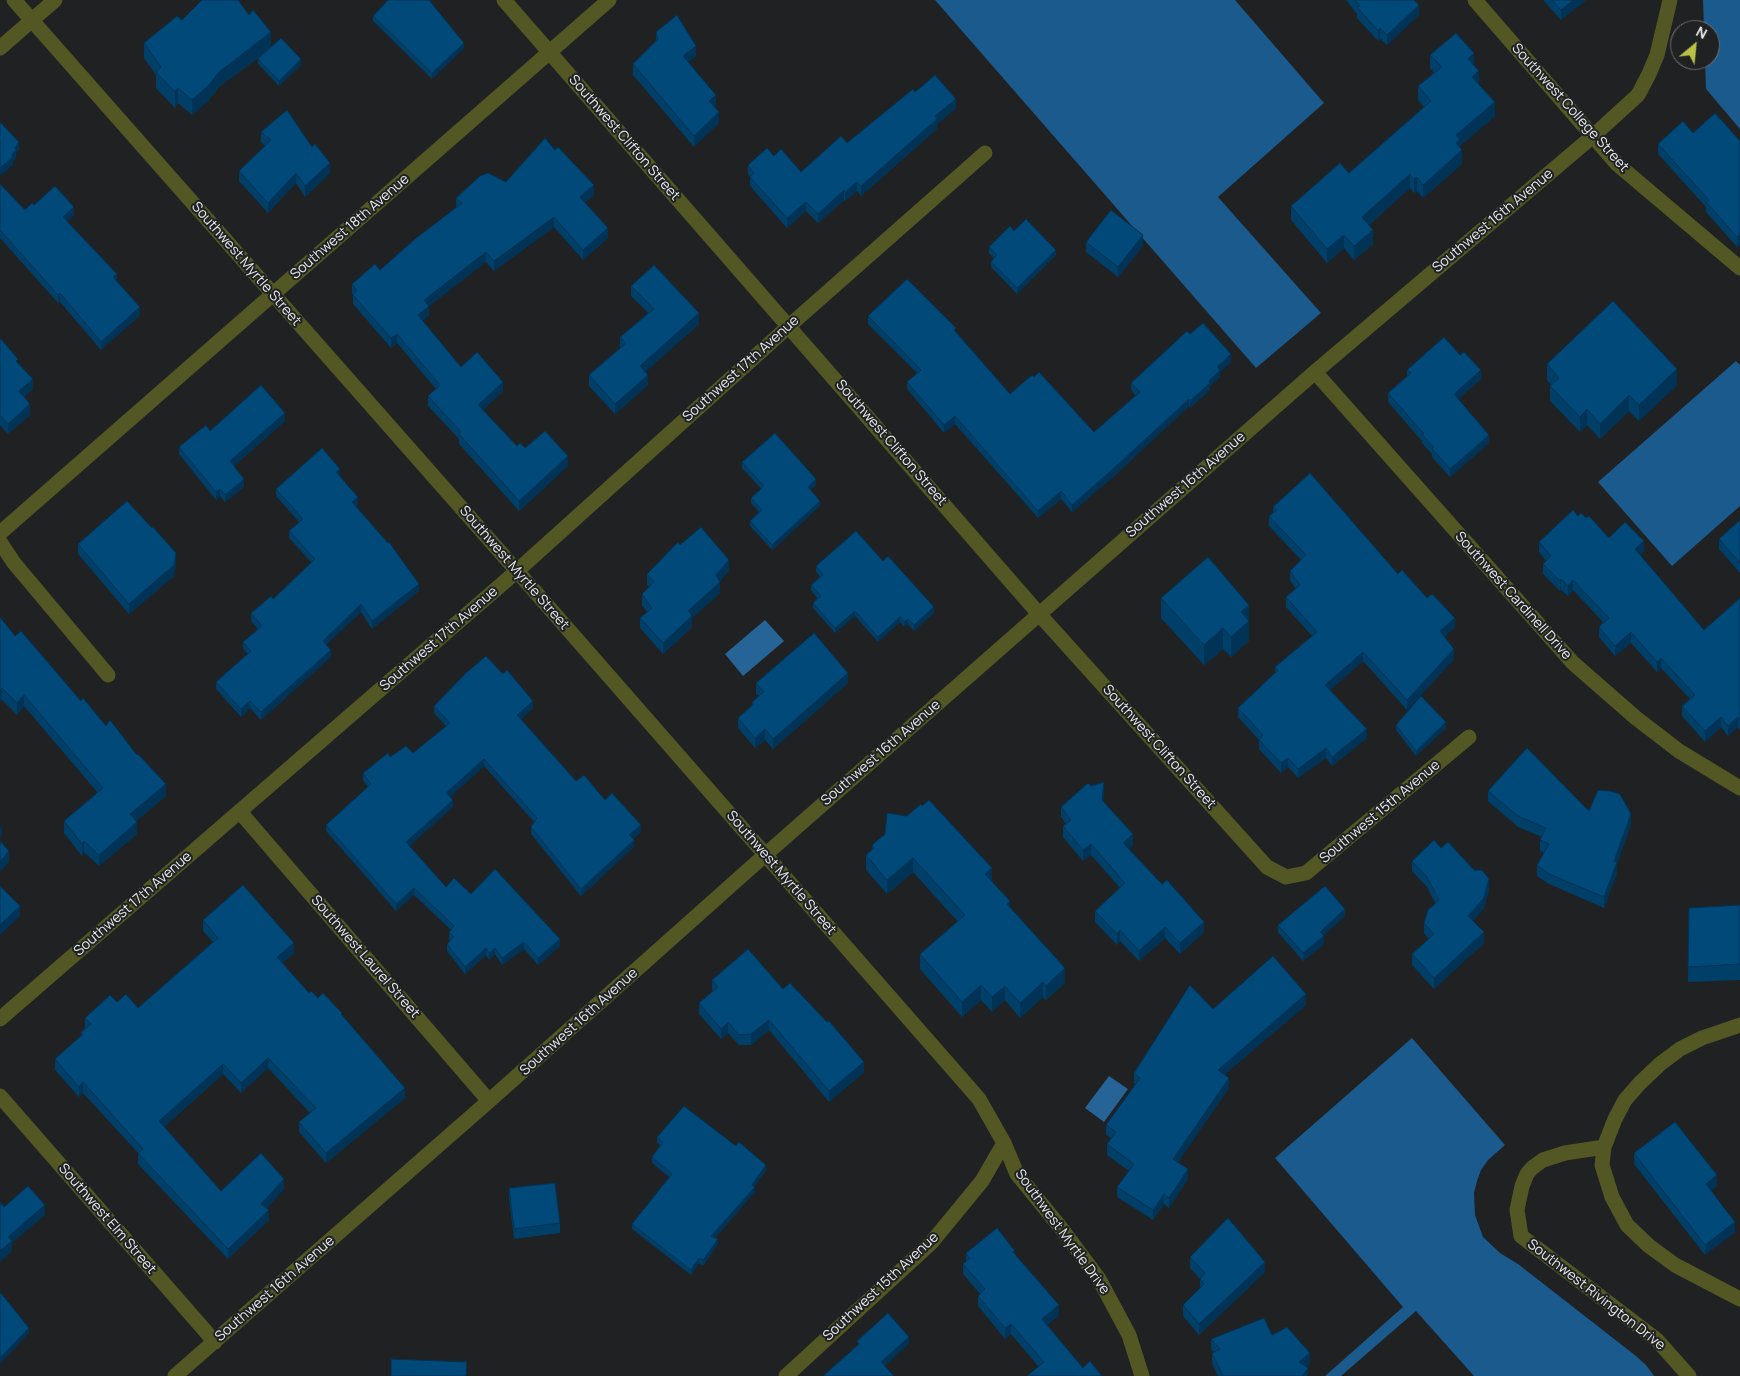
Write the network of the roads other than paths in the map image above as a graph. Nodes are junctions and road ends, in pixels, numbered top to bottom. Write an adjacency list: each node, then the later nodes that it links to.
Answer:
1 (14, 0): 7 (street, Southwest Myrtle Street)
2 (56, 0): 7 (street)
3 (504, 0): 9 (street, Southwest Clifton Street)
4 (609, 0): 9 (street, Southwest 18th Avenue)
5 (1475, 0): 10 (street, Southwest College Street)
6 (1670, 0): 10 (street, Southwest 16th Avenue)
7 (32, 21): 8 (street); 13 (street, Southwest Myrtle Street)
8 (0, 48)
9 (550, 52): 13 (street, Southwest 18th Avenue); 14 (street, Southwest Clifton Street)
10 (1593, 136): 12 (street, Southwest College Street); 15 (street, Southwest 16th Avenue)
11 (986, 154): 14 (street, Southwest 17th Avenue)
12 (1740, 268)
13 (273, 295): 16 (street, Southwest 18th Avenue); 18 (street, Southwest Myrtle Street)
14 (789, 326): 18 (street, Southwest 17th Avenue); 19 (street, Southwest Clifton Street)
15 (1315, 372): 19 (street, Southwest 16th Avenue); 22 (street, Southwest Cardinell Drive)
16 (0, 533)
17 (0, 542): 20 (street)
18 (517, 571): 23 (street, Southwest 17th Avenue); 24 (street, Southwest Myrtle Street)
19 (1039, 614): 24 (street, Southwest 16th Avenue); 25 (street, Southwest Clifton Street)
20 (108, 675)
21 (1469, 737): 25 (street, Southwest 15th Avenue)
22 (1740, 788)
23 (240, 812): 26 (street, Southwest 17th Avenue); 29 (street, Southwest Laurel Street)
24 (765, 855): 29 (street, Southwest 16th Avenue); 30 (street, Southwest Myrtle Street)
25 (1286, 877)
26 (0, 1019)
27 (1740, 1025): 31 (street)
28 (0, 1096): 33 (street, Southwest Elm Street)
29 (489, 1101): 33 (street, Southwest 16th Avenue)
30 (1004, 1143): 35 (street, Southwest 15th Avenue); 36 (street, Southwest Myrtle Drive)
31 (1604, 1147): 32 (street); 37 (street, Southwest Rivington Drive)
32 (1740, 1299)
33 (215, 1342): 34 (street, Southwest 16th Avenue)
34 (175, 1376)
35 (786, 1376)
36 (1142, 1376)
37 (1689, 1376)

